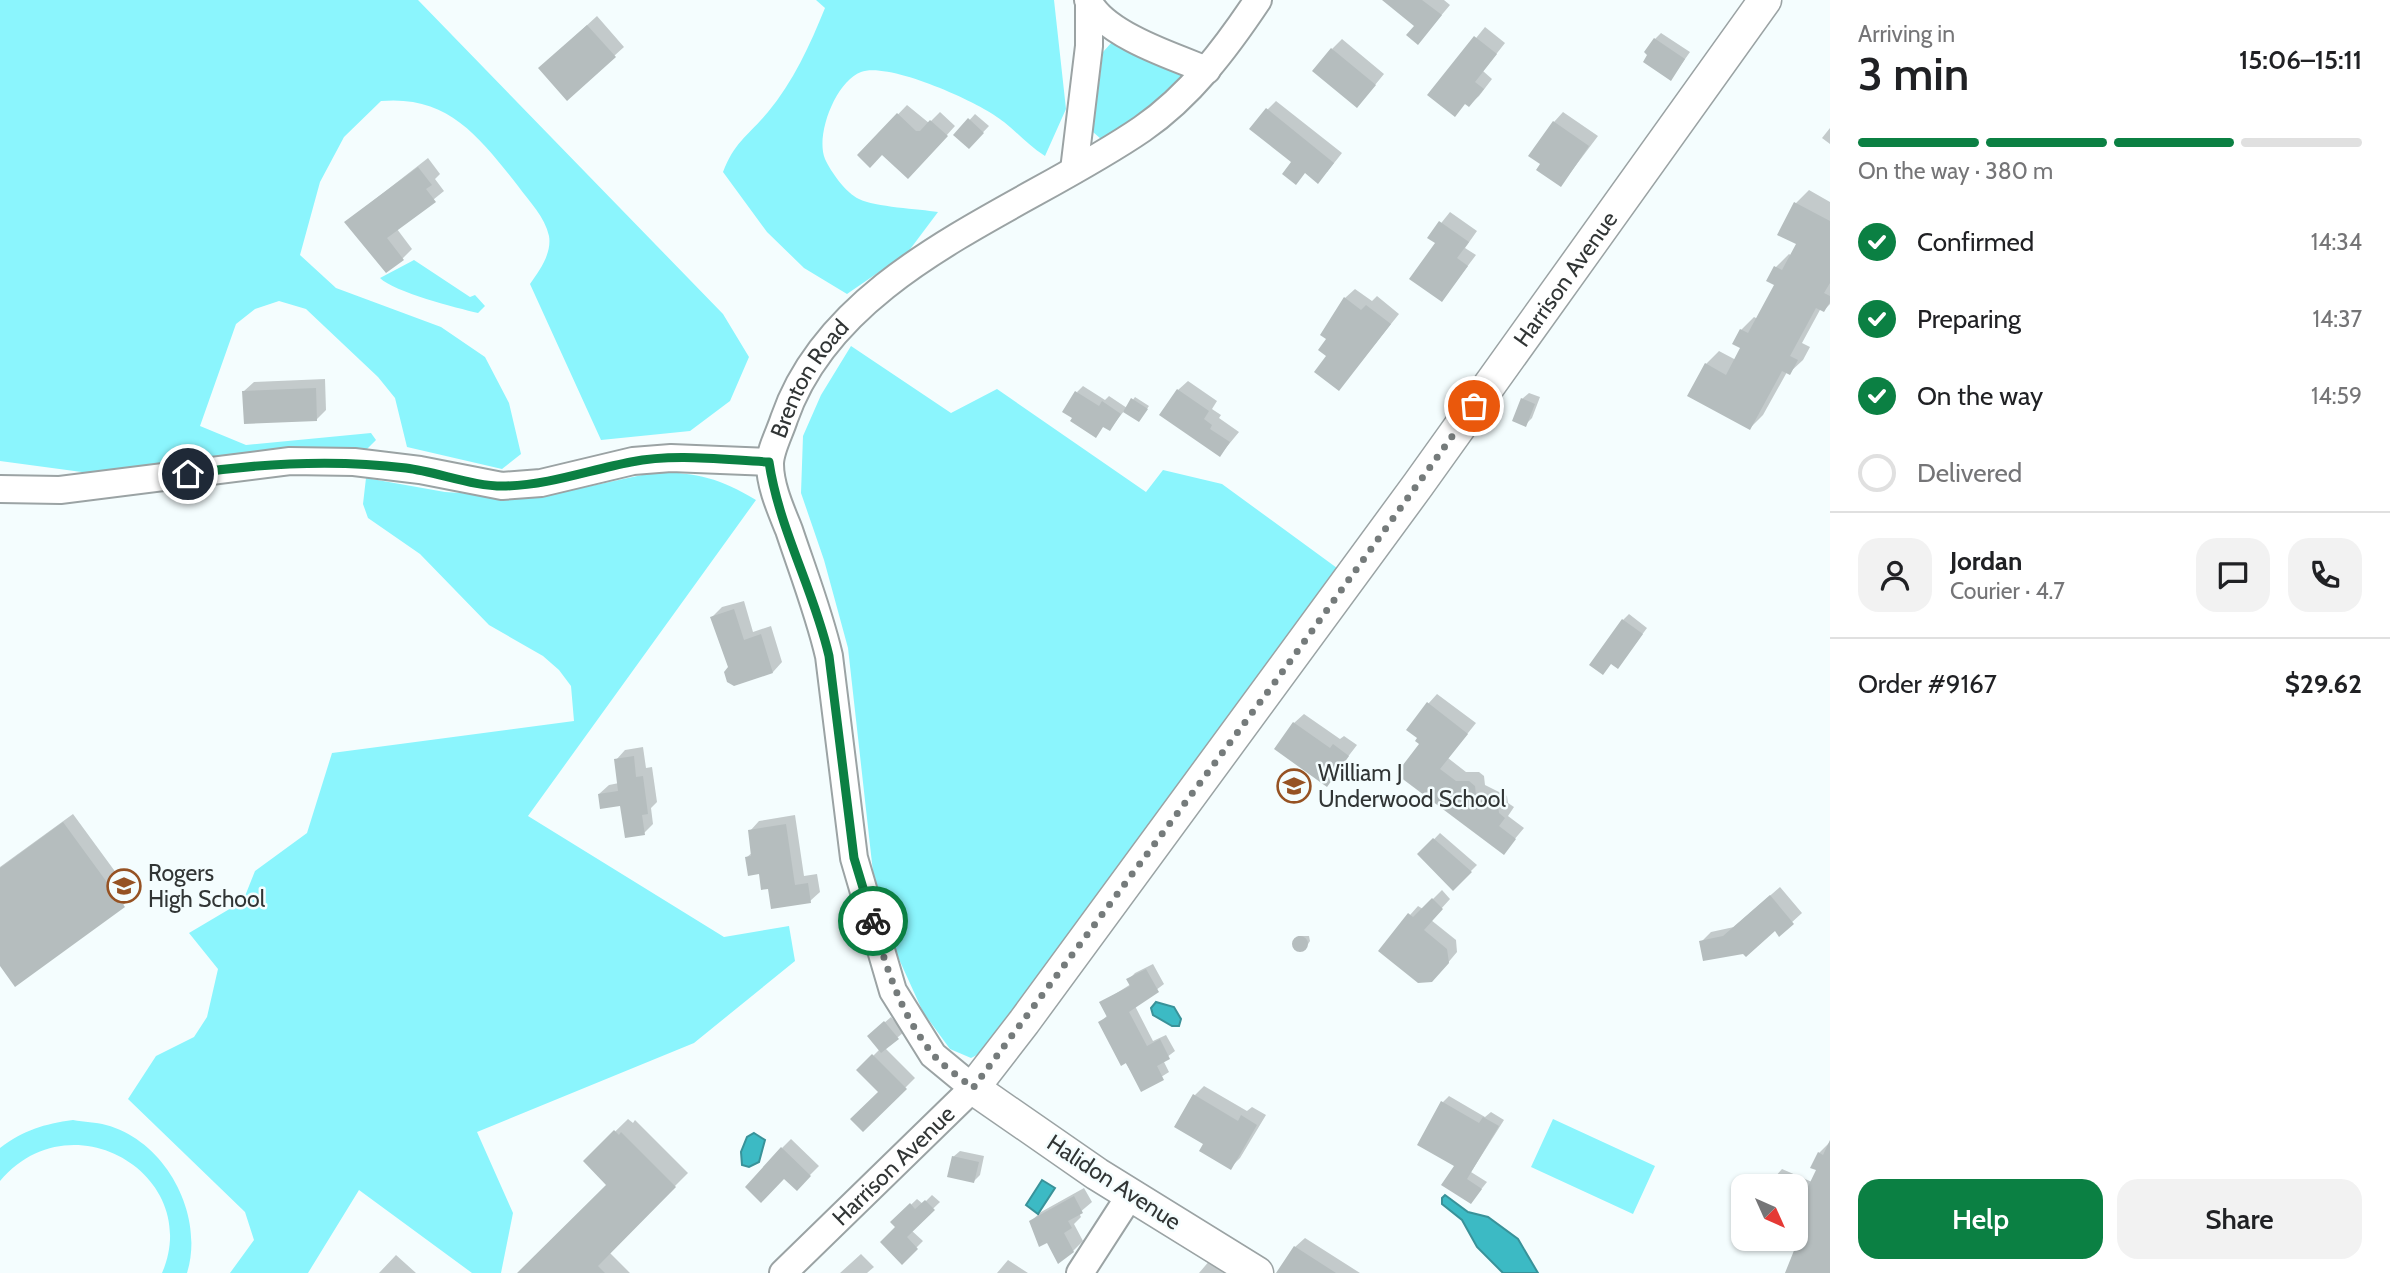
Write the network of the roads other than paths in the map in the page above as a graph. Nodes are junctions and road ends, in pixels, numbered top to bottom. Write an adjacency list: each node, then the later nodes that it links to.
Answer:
1 (1258, 0): 4 (street, Brenton Road)
2 (1765, 0): 8 (main road, Harrison Avenue)
3 (1088, 1): 4 (street); 5 (street)
4 (1207, 71): 5 (street, Brenton Road)
5 (1074, 170): 6 (street, Brenton Road)
6 (769, 462): 7 (street); 8 (street, Brenton Road)
7 (0, 489)
8 (973, 1088): 9 (main road, Halidon Avenue); 10 (street, Harrison Avenue)
9 (1131, 1194): 11 (street); 12 (main road, Halidon Avenue)
10 (783, 1273)
11 (1080, 1273)
12 (1257, 1273)

